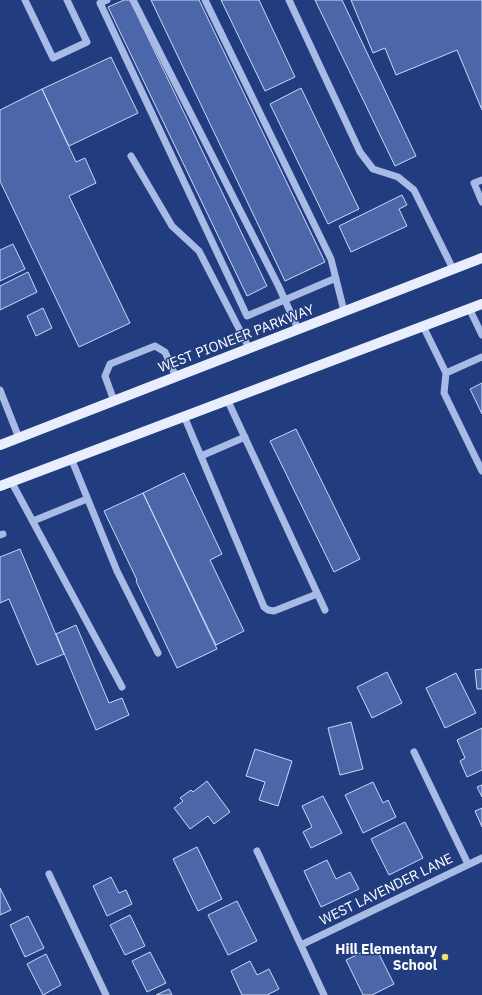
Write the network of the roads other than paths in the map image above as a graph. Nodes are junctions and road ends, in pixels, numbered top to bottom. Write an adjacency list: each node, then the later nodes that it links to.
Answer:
1 (25, 0): 2 (street)
2 (66, 0)
3 (107, 0): 13 (street)
4 (133, 0): 13 (street)
5 (205, 0): 12 (street)
6 (289, 0): 11 (street)
7 (131, 156): 20 (street)
8 (482, 180): 9 (street)
9 (482, 202)
10 (482, 258): 11 (main road, WEST PIONEER PARKWAY)
11 (452, 269): 16 (main road, WEST PIONEER PARKWAY)
12 (336, 278): 13 (street); 16 (street)
13 (285, 300): 18 (street)
14 (482, 304): 15 (main road)
15 (469, 308): 17 (main road); 19 (street)
16 (344, 311): 18 (main road, WEST PIONEER PARKWAY)
17 (423, 326): 22 (street); 25 (main road)
18 (298, 329): 20 (main road, WEST PIONEER PARKWAY)
19 (482, 335)
20 (248, 348): 23 (main road, WEST PIONEER PARKWAY)
21 (482, 357): 22 (street)
22 (446, 373): 33 (street)
23 (176, 377): 26 (main road, WEST PIONEER PARKWAY); 26 (street)
24 (0, 390): 29 (street)
25 (227, 399): 27 (main road); 28 (street)
26 (114, 401): 29 (main road, WEST PIONEER PARKWAY)
27 (184, 416): 31 (street); 32 (main road)
28 (245, 437): 31 (street); 38 (street)
29 (19, 438): 30 (main road, WEST PIONEER PARKWAY)
30 (0, 445)
31 (201, 456): 38 (street)
32 (71, 458): 34 (main road); 36 (street)
33 (482, 471)
34 (11, 481): 35 (main road); 37 (street)
35 (0, 486)
36 (87, 499): 37 (street); 40 (street)
37 (33, 521): 41 (street)
38 (317, 594): 39 (street)
39 (325, 610)
40 (158, 653)
41 (122, 687)
42 (414, 752): 45 (street)
43 (257, 851): 47 (street)
44 (482, 858): 45 (street, WEST LAVENDER LANE)
45 (468, 864): 47 (street, WEST LAVENDER LANE)
46 (49, 874): 48 (street)
47 (301, 945): 49 (street)
48 (106, 995)
49 (324, 995)

